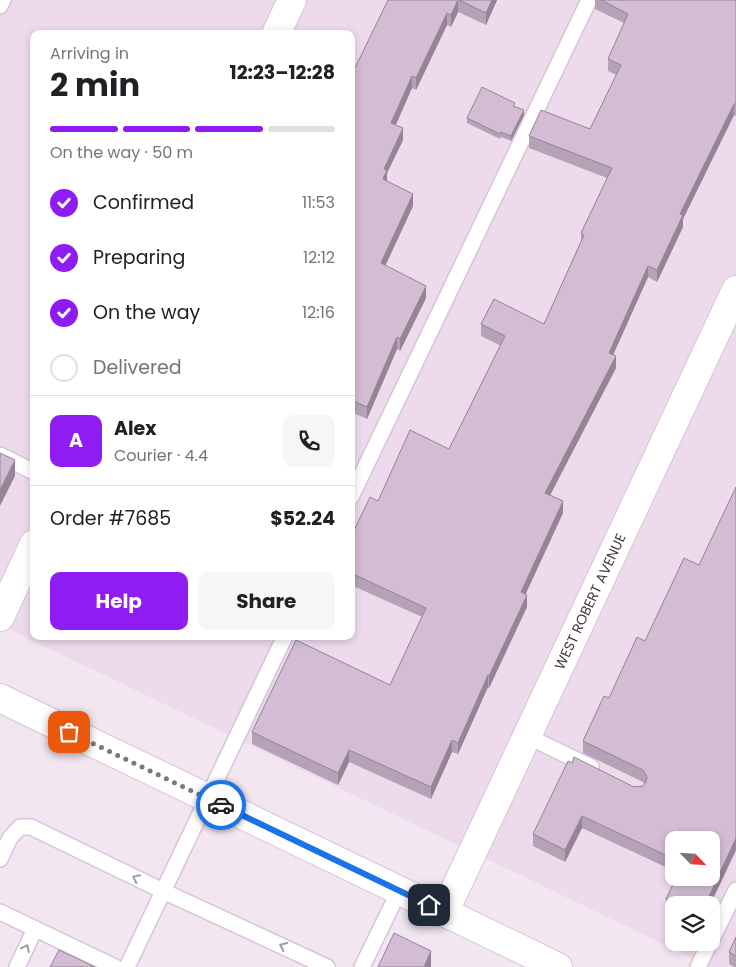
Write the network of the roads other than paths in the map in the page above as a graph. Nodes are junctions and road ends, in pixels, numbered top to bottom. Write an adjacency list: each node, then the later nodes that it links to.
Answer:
1 (3, 0): 4 (lane)
2 (292, 0): 5 (street)
3 (589, 0): 9 (lane)
4 (0, 6)
5 (278, 30)
6 (736, 290): 14 (street, WEST ROBERT AVENUE)
7 (0, 455): 8 (lane)
8 (30, 470)
9 (355, 489)
10 (30, 553): 11 (street)
11 (0, 617)
12 (283, 640): 16 (lane)
13 (0, 698): 16 (street)
14 (527, 736): 15 (lane); 22 (street, WEST ROBERT AVENUE)
15 (604, 773)
16 (207, 798): 18 (street); 20 (lane)
17 (0, 859): 20 (lane, one-way to 17)
18 (399, 890): 22 (street); 30 (lane)
19 (736, 890): 23 (lane)
20 (163, 891): 28 (lane); 29 (lane, one-way to 20)
21 (0, 912): 24 (lane)
22 (444, 913): 31 (street)
23 (720, 923)
24 (35, 929): 26 (lane, one-way to 24); 27 (lane)
25 (706, 951): 32 (lane)
26 (17, 967)
27 (115, 967)
28 (127, 967)
29 (328, 967)
30 (362, 967)
31 (558, 967)
32 (698, 967)

